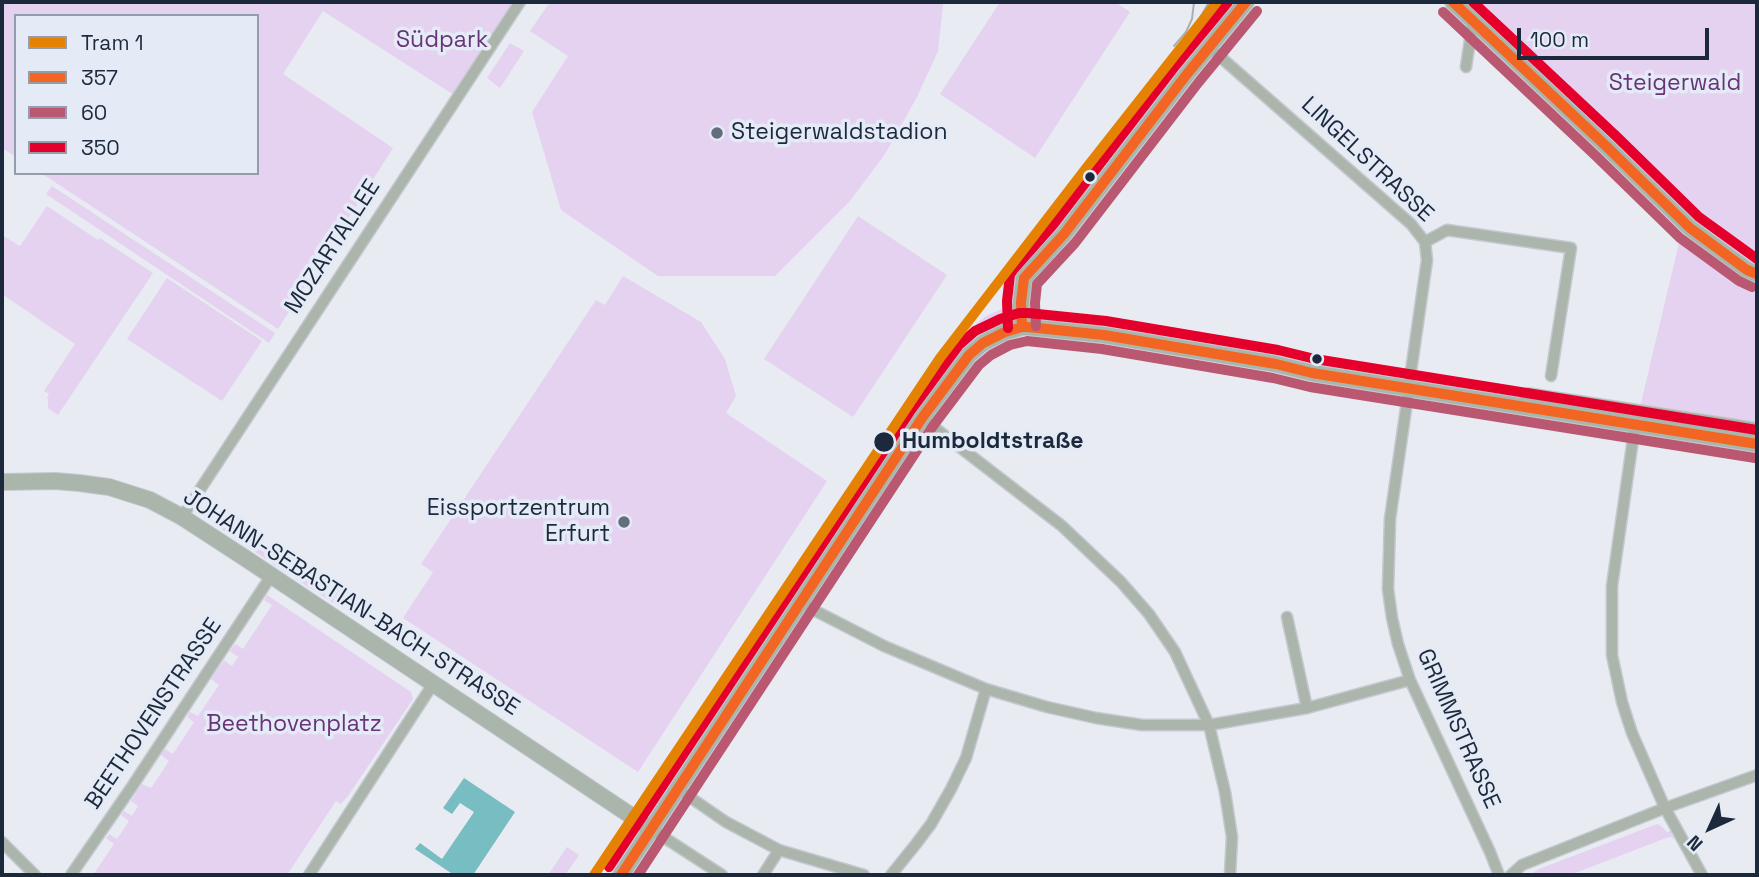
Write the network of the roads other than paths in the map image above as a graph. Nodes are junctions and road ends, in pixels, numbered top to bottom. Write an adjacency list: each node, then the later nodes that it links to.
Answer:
1 (520, 2): 17 (street, MOZARTALLEE)
2 (1246, 2): 5 (main road)
3 (1453, 2): 4 (main road)
4 (1475, 22): 6 (street); 8 (main road)
5 (1209, 47): 7 (street, LINGELSTRASSE); 9 (main road)
6 (1466, 67)
7 (1425, 242): 10 (street); 11 (street, LINGELSTRASSE)
8 (1757, 274)
9 (1022, 327): 11 (main road); 12 (main road)
10 (1551, 376)
11 (1410, 383): 13 (main road); 14 (main road); 21 (street, GRIMMSTRASSE)
12 (922, 418): 19 (main road); 25 (street)
13 (1635, 425): 15 (main road); 28 (street)
14 (1757, 431)
15 (1757, 444)
16 (2, 482): 17 (main road, JOHANN-SEBASTIAN-BACH-STRASSE)
17 (182, 517): 18 (main road, JOHANN-SEBASTIAN-BACH-STRASSE)
18 (271, 576): 22 (main road, JOHANN-SEBASTIAN-BACH-STRASSE); 33 (street, BEETHOVENSTRASSE)
19 (800, 603): 23 (street); 27 (main road)
20 (1287, 617): 24 (street)
21 (1410, 680): 24 (street); 41 (street, GRIMMSTRASSE)
22 (433, 684): 29 (main road, JOHANN-SEBASTIAN-BACH-STRASSE); 34 (street)
23 (986, 689): 25 (street); 39 (street)
24 (1307, 708): 25 (street)
25 (1209, 725): 40 (street)
26 (1757, 775): 28 (street)
27 (678, 789): 29 (main road); 31 (street)
28 (1665, 808): 42 (street); 43 (street)
29 (651, 830): 35 (main road); 36 (street)
30 (2, 842): 32 (street)
31 (779, 850): 37 (street); 38 (street)
32 (35, 875)
33 (71, 875)
34 (309, 875)
35 (621, 875)
36 (722, 875)
37 (763, 875)
38 (864, 875)
39 (891, 875)
40 (1230, 875)
41 (1499, 875)
42 (1511, 875)
43 (1702, 875)

